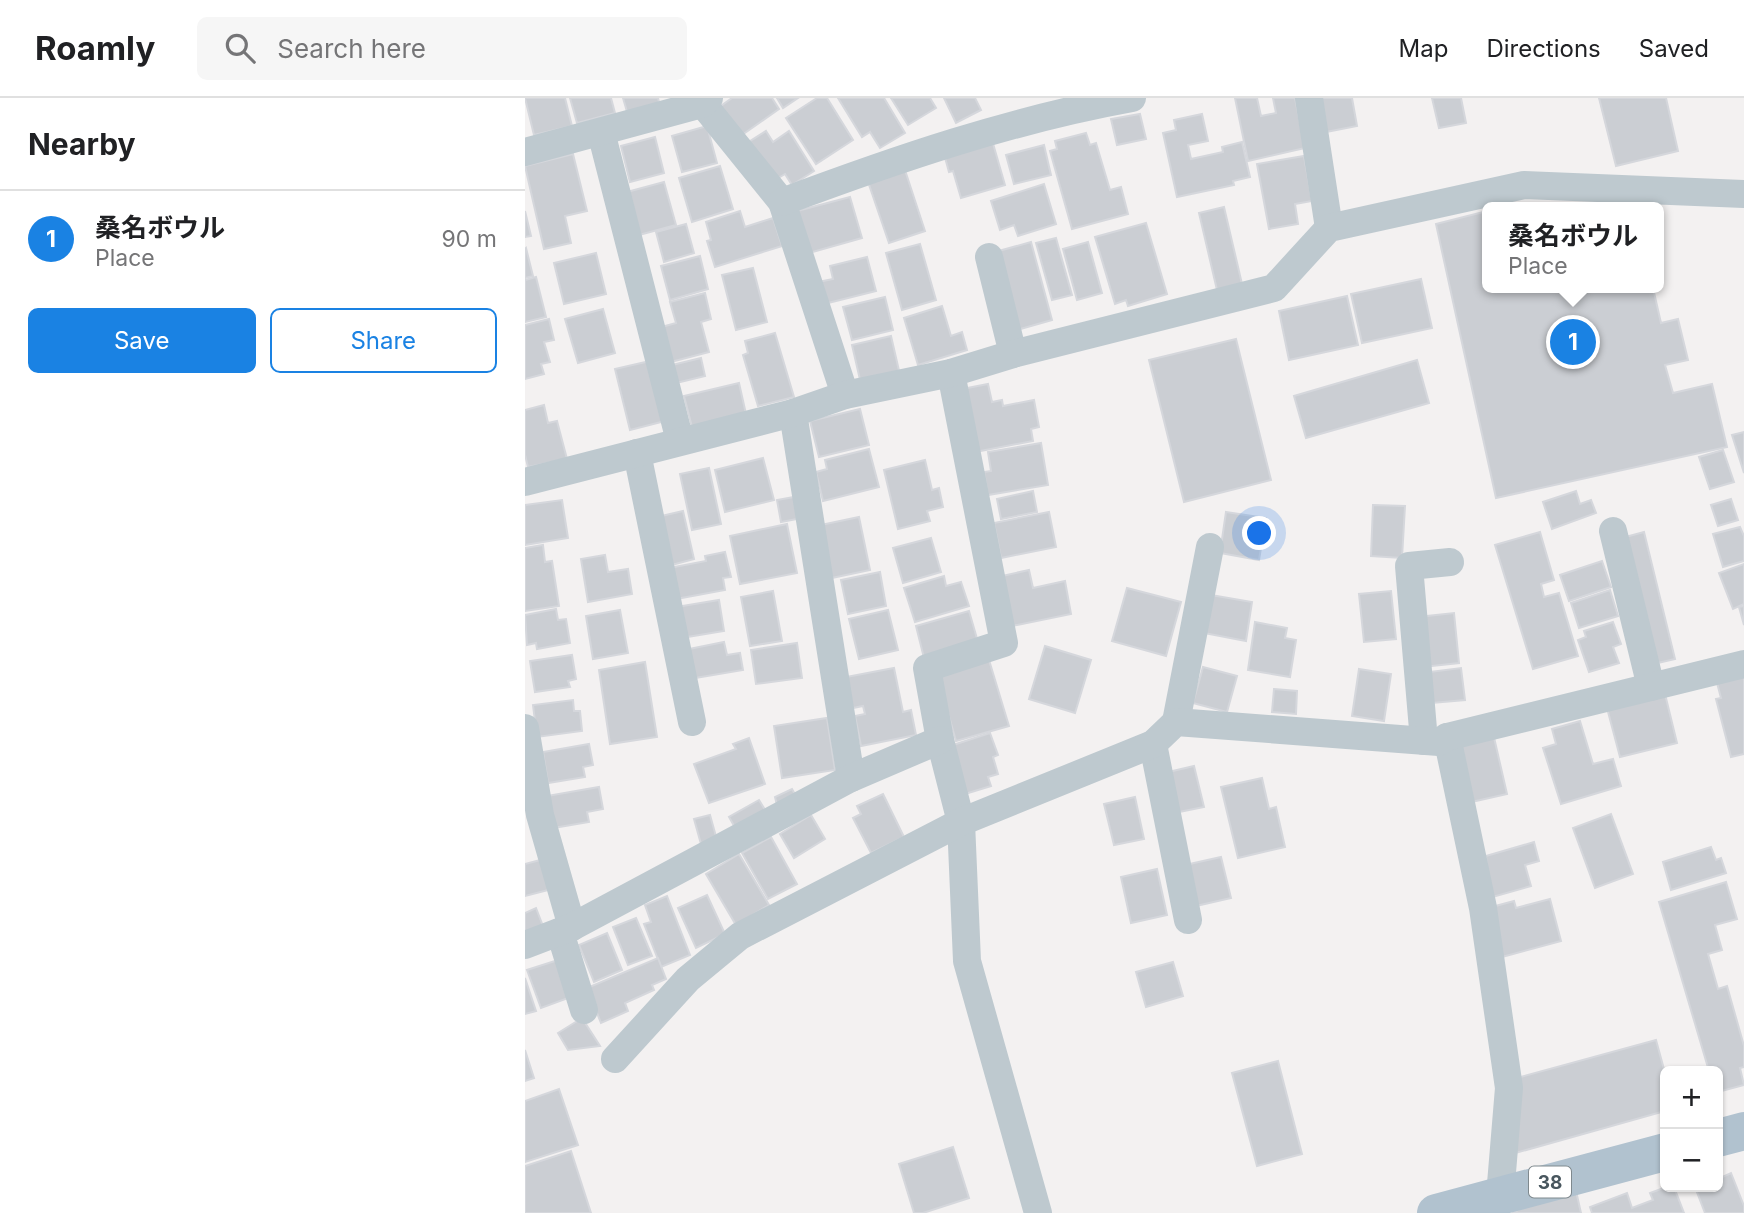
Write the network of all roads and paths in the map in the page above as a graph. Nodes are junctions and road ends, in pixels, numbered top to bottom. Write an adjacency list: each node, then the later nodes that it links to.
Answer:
1 (1132, 98): 7 (street)
2 (1308, 98): 8 (street)
3 (703, 100): 4 (street); 7 (street)
4 (601, 132): 5 (street); 14 (street)
5 (525, 152)
6 (1744, 194): 8 (street)
7 (782, 202): 12 (street)
8 (1329, 228): 10 (street)
9 (989, 257): 10 (street)
10 (1013, 354): 11 (street)
11 (951, 373): 12 (street); 26 (street)
12 (845, 395): 13 (street)
13 (793, 413): 14 (street); 28 (street)
14 (680, 441): 15 (street)
15 (636, 453): 16 (street); 22 (street)
16 (525, 482)
17 (1613, 531): 21 (street)
18 (1210, 547): 23 (street)
19 (1450, 562): 25 (street)
20 (1744, 664): 21 (street)
21 (1651, 687): 25 (street)
22 (692, 722)
23 (1176, 722): 25 (street); 27 (street)
24 (525, 728): 29 (street)
25 (1435, 739): 37 (street)
26 (940, 740): 28 (street); 30 (street)
27 (1153, 744): 30 (street); 31 (street)
28 (851, 778): 32 (street)
29 (533, 818): 32 (street)
30 (961, 822): 35 (street); 38 (street)
31 (1188, 920)
32 (566, 929): 33 (street); 34 (street)
33 (525, 945)
34 (584, 1010)
35 (615, 1059)
36 (1660, 1153): 37 (main road, 38)
37 (1500, 1196): 39 (main road, 38)
38 (1038, 1213)
39 (1436, 1213)

